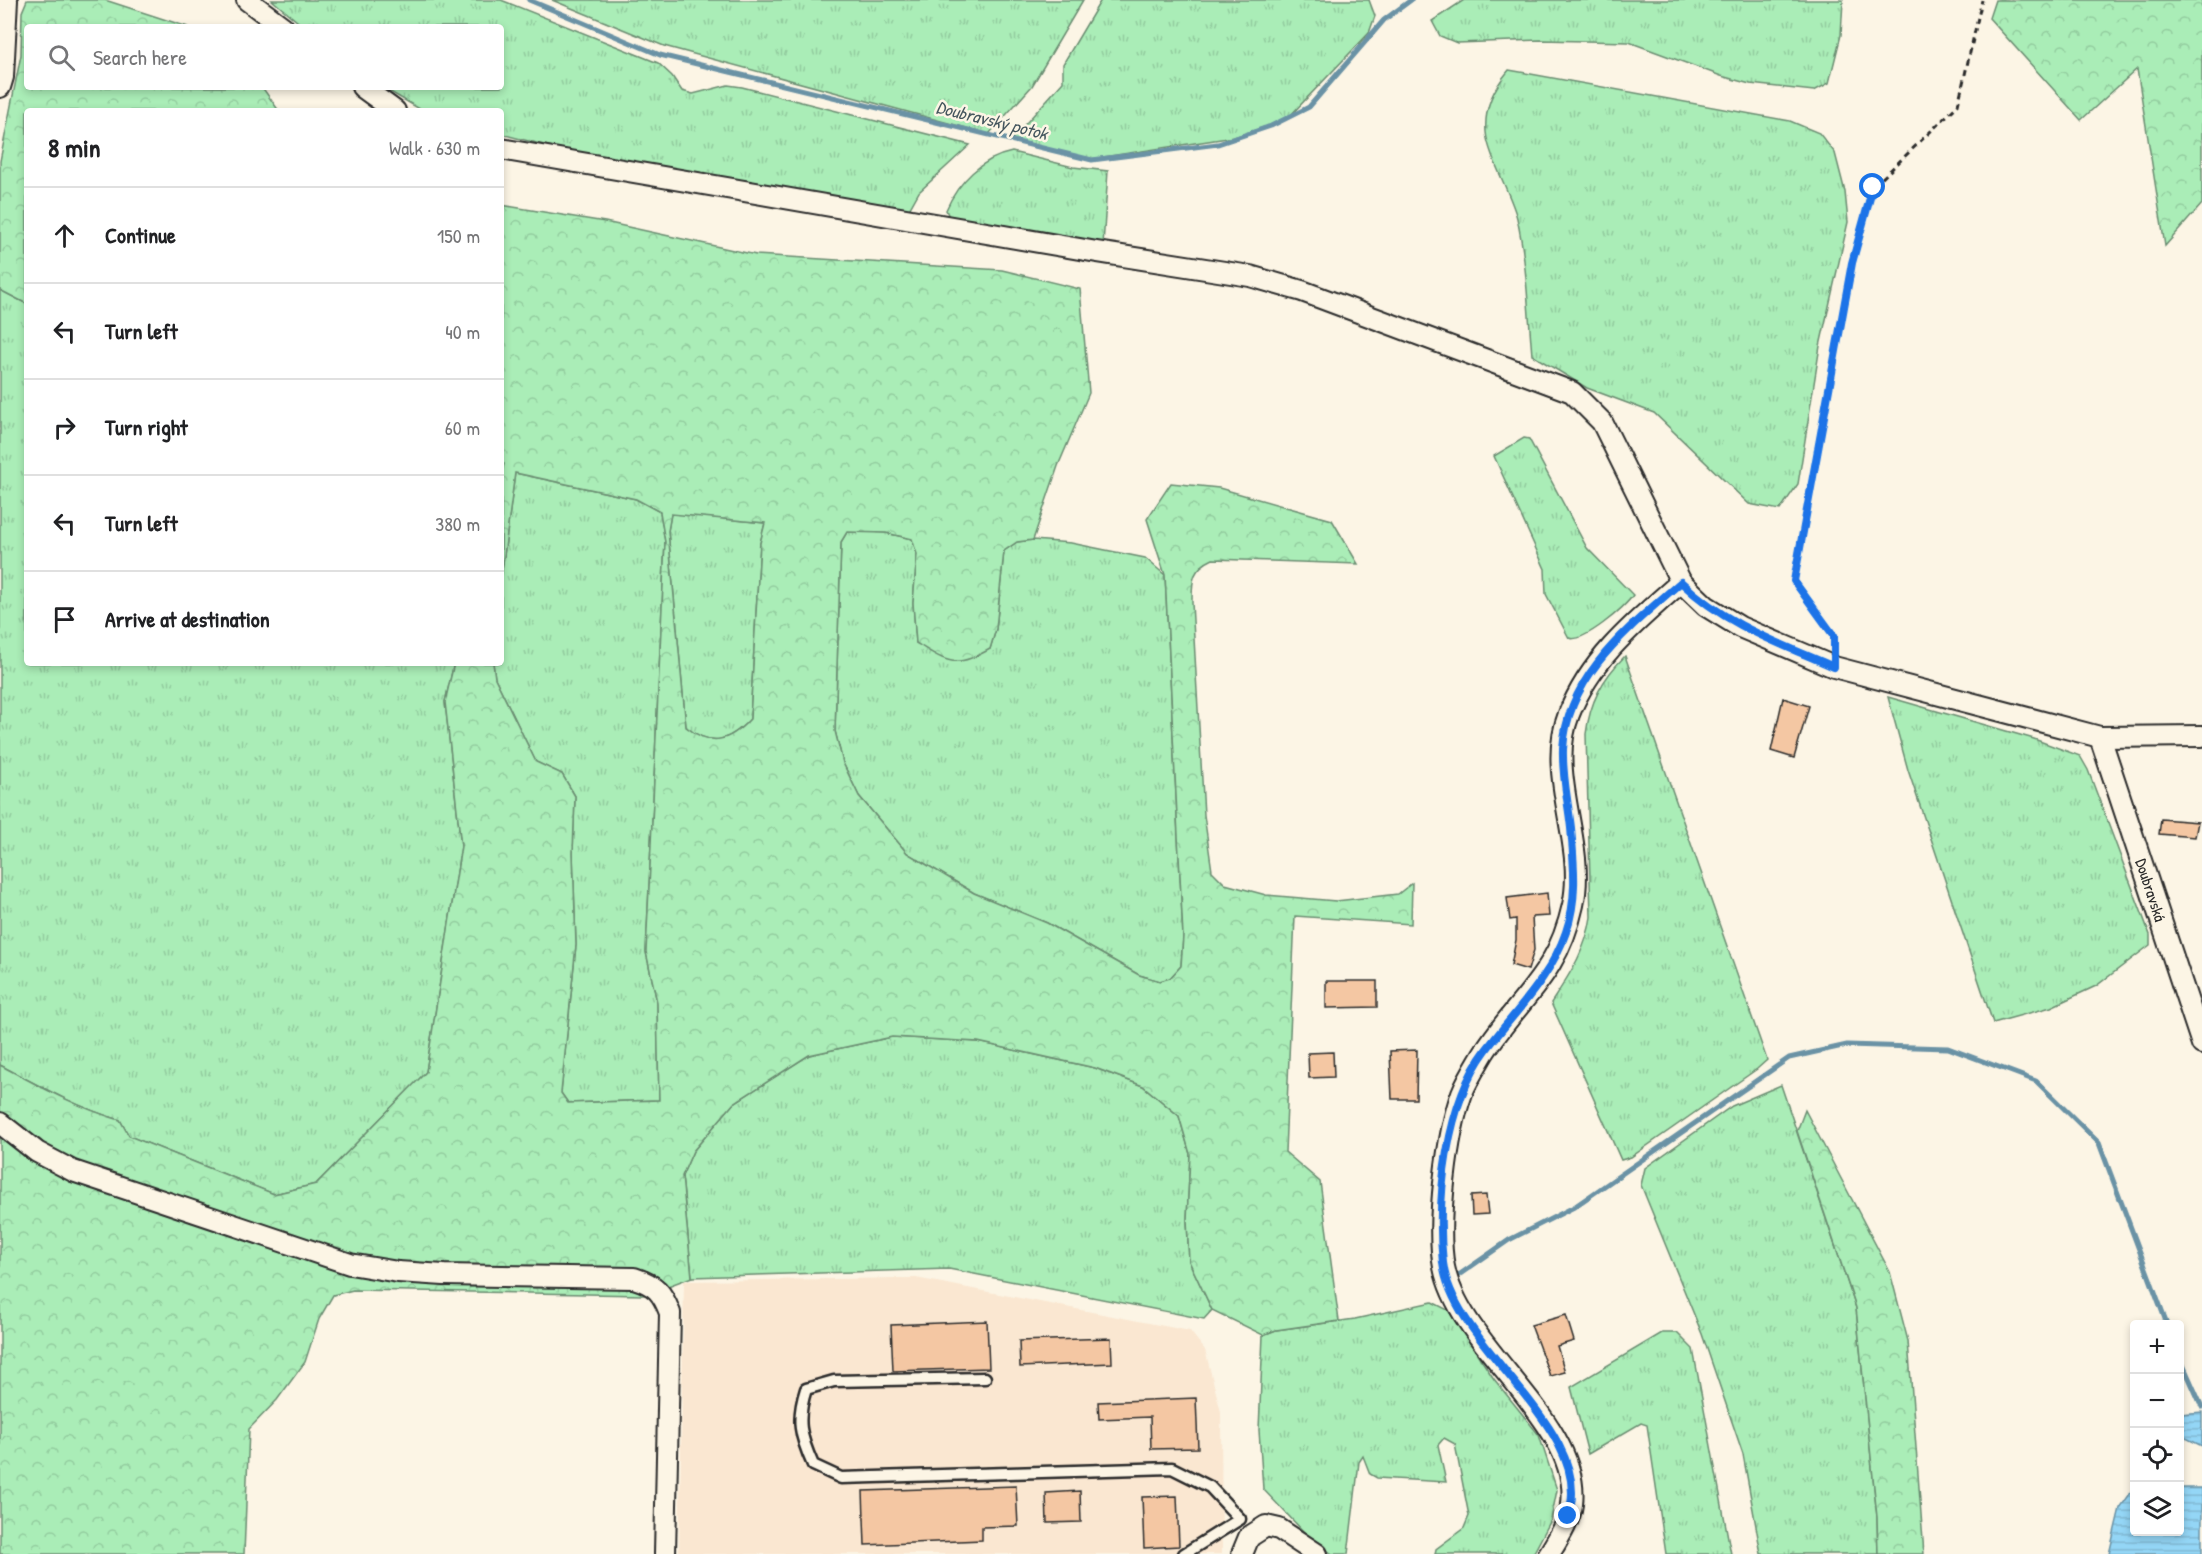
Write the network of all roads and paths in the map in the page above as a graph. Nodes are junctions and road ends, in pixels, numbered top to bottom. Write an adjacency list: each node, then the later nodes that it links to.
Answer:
1 (7, 0): 5 (street)
2 (247, 0): 4 (street)
3 (1982, 0): 10 (path)
4 (279, 24)
5 (0, 87)
6 (366, 90): 7 (street)
7 (391, 108)
8 (504, 150): 9 (street)
9 (1681, 582): 10 (street); 21 (street)
10 (1834, 667): 12 (street)
11 (2202, 736): 12 (street)
12 (2100, 737): 13 (street, Doubravská)
13 (2202, 1044)
14 (0, 1123): 17 (street)
15 (985, 1378): 16 (lane)
16 (1248, 1525): 18 (lane); 19 (street); 20 (street)
17 (665, 1554)
18 (1184, 1554)
19 (1242, 1554)
20 (1317, 1554)
21 (1549, 1554)

